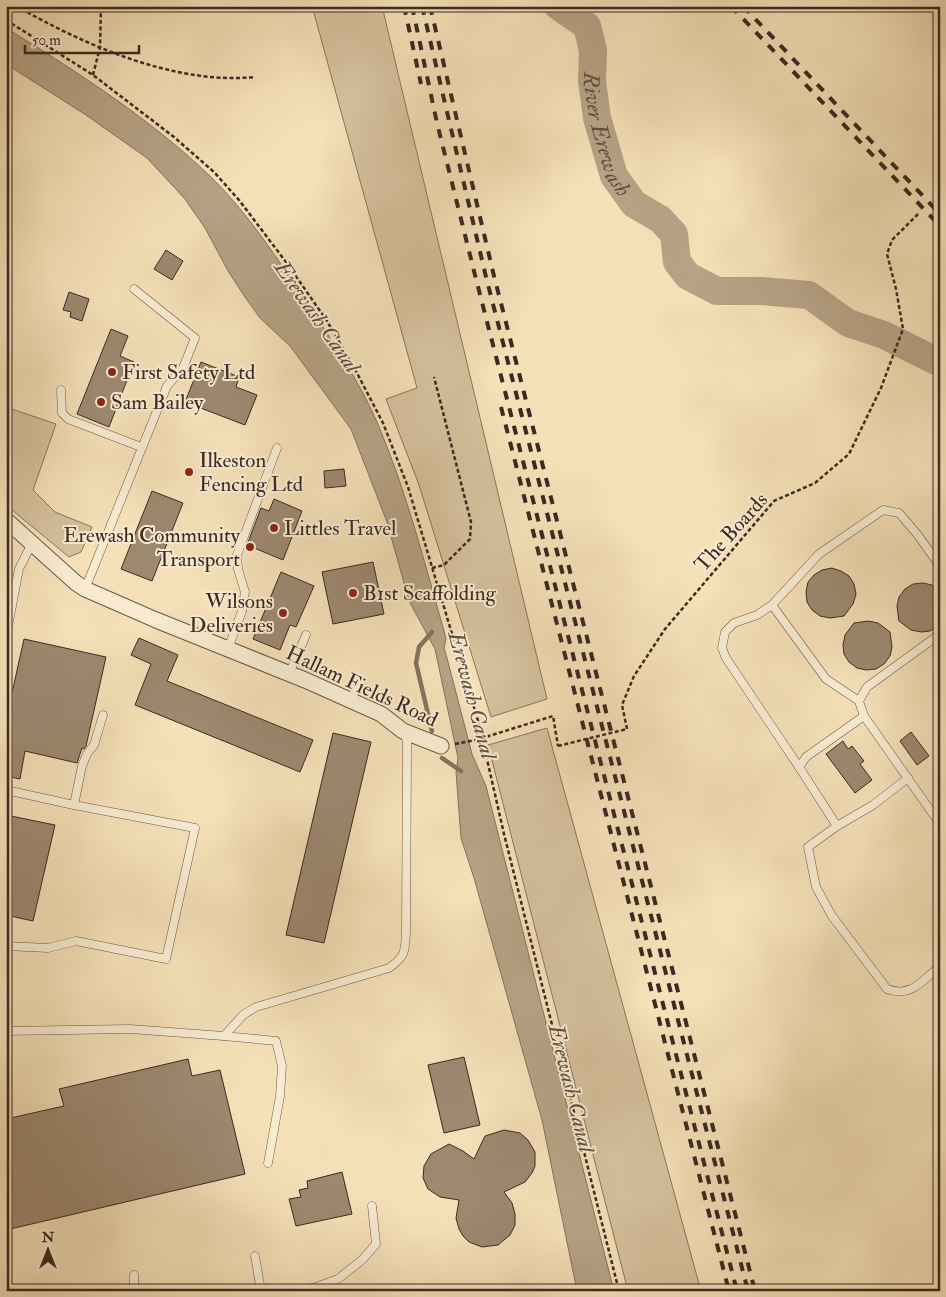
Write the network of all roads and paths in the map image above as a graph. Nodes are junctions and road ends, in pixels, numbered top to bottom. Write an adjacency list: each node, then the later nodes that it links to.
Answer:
1 (16, 6): 4 (path)
2 (102, 6): 4 (path)
3 (6, 20): 5 (path)
4 (100, 47): 5 (path); 6 (path)
5 (93, 75): 16 (path)
6 (255, 77)
7 (918, 214): 30 (path, The Boards, bridge)
8 (134, 289): 11 (lane)
9 (434, 377): 16 (path)
10 (61, 390): 11 (lane)
11 (141, 447): 17 (lane)
12 (277, 448): 22 (lane)
13 (6, 520): 14 (street, Hallam Fields Road)
14 (32, 543): 17 (street, Hallam Fields Road); 21 (lane)
15 (940, 566): 18 (lane)
16 (432, 568): 30 (path)
17 (85, 588): 22 (street, Hallam Fields Road)
18 (772, 605): 26 (lane); 32 (lane)
19 (940, 634): 26 (lane)
20 (306, 635): 23 (lane)
21 (6, 637)
22 (228, 649): 23 (street, Hallam Fields Road)
23 (289, 674): 25 (street, Hallam Fields Road)
24 (357, 681): 25 (lane)
25 (352, 701): 29 (street, Hallam Fields Road)
26 (859, 701): 28 (lane)
27 (103, 715): 35 (lane)
28 (864, 716): 32 (lane); 33 (lane)
29 (403, 731): 31 (street, Hallam Fields Road); 41 (lane)
30 (481, 739): 31 (path); 49 (path)
31 (445, 746)
32 (799, 767): 37 (lane)
33 (908, 778): 36 (lane); 37 (lane)
34 (6, 790): 35 (lane)
35 (74, 805): 38 (lane)
36 (940, 824)
37 (837, 826): 39 (lane)
38 (6, 946)
39 (940, 966)
40 (6, 1031): 41 (lane)
41 (224, 1036): 42 (lane)
42 (268, 1163)
43 (372, 1206): 48 (lane)
44 (255, 1256): 47 (lane)
45 (134, 1275): 46 (lane)
46 (132, 1291)
47 (261, 1291)
48 (305, 1291)
49 (619, 1291)

